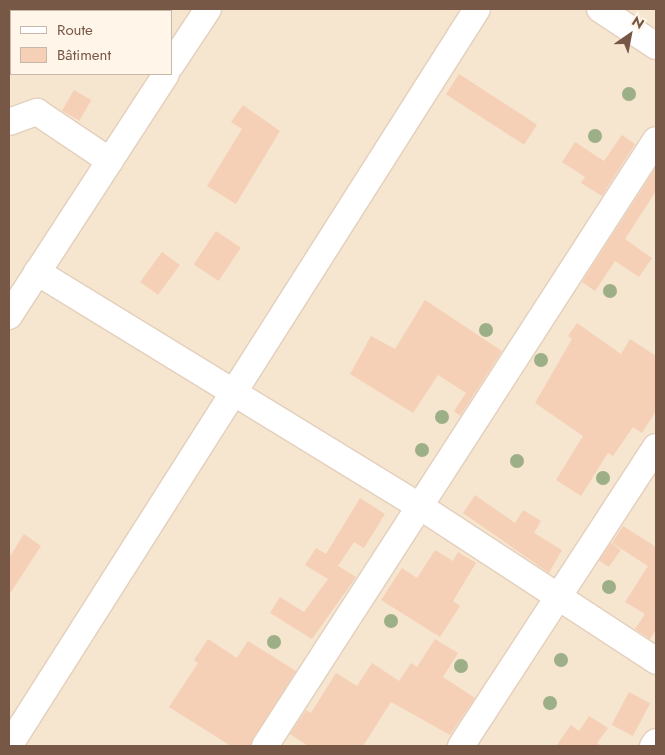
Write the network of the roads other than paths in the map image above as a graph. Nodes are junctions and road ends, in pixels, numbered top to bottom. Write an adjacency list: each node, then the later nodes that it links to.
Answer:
1 (208, 9): 5 (street)
2 (477, 9): 12 (street)
3 (600, 9): 4 (street)
4 (656, 46)
5 (172, 64)
6 (165, 75): 9 (street)
7 (9, 122): 9 (street)
8 (656, 140): 14 (street)
9 (110, 160): 10 (street)
10 (37, 272): 11 (street); 12 (street)
11 (9, 316)
12 (232, 393): 14 (street); 18 (street)
13 (656, 447): 15 (street)
14 (421, 507): 15 (street); 19 (street)
15 (559, 596): 16 (street); 20 (street)
16 (656, 661)
17 (656, 742): 21 (street)
18 (10, 746)
19 (265, 746)
20 (461, 746)
21 (653, 746)

